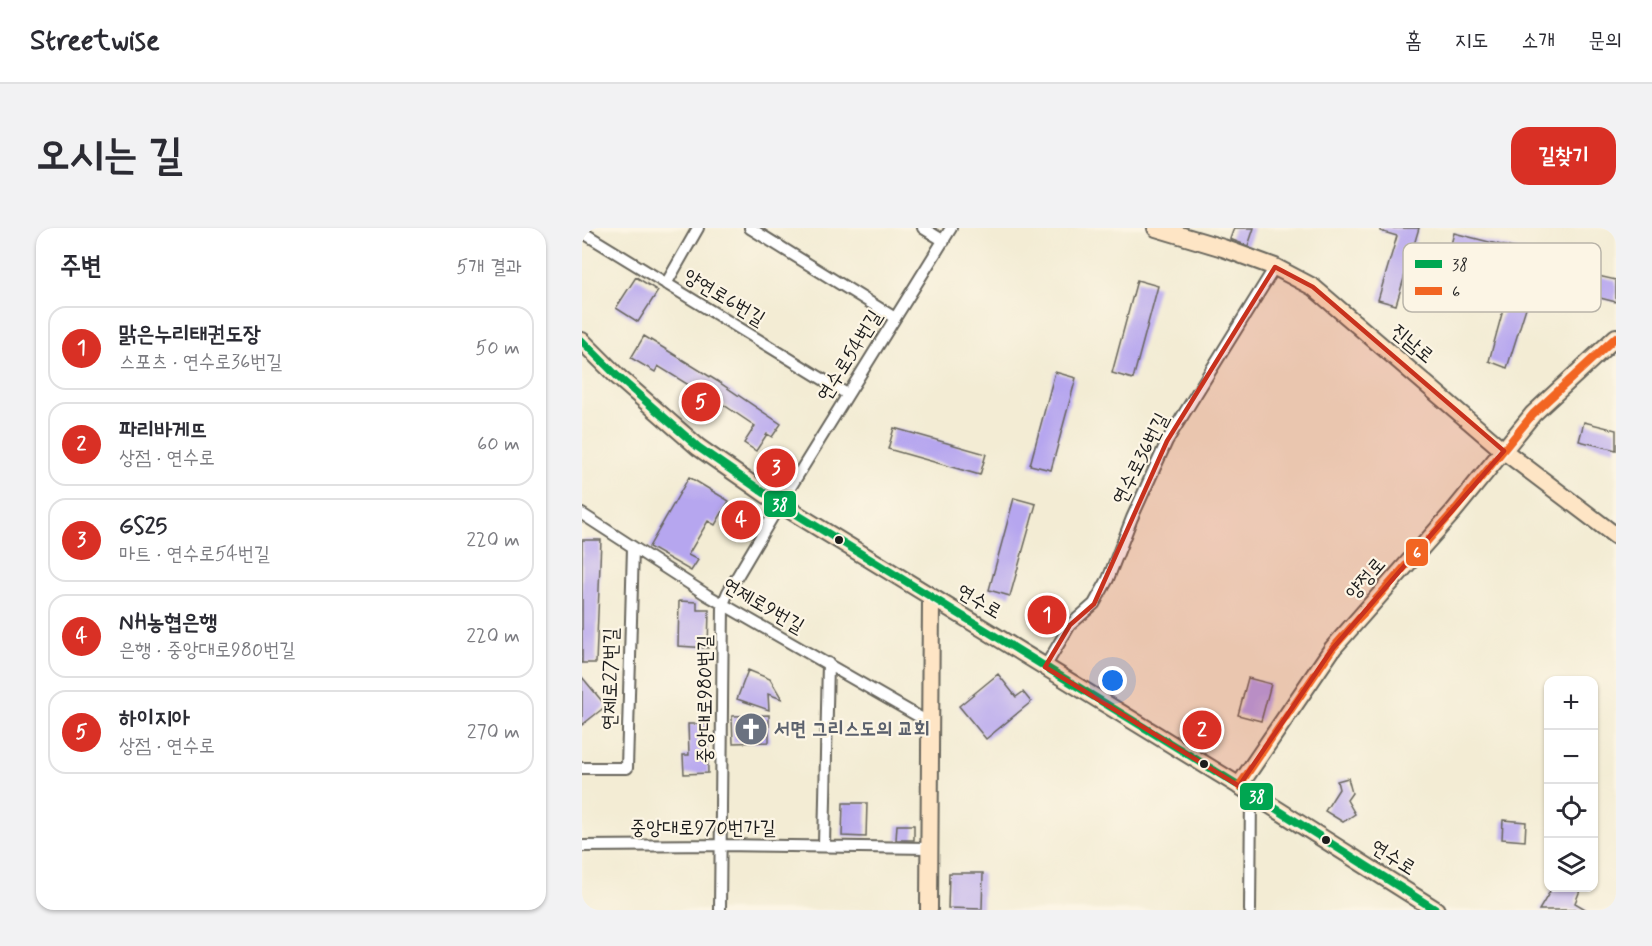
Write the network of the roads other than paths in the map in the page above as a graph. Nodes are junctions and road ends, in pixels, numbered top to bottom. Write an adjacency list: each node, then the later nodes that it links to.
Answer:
1 (698, 228): 9 (street)
2 (750, 228): 10 (street)
3 (923, 228): 7 (street)
4 (951, 228): 7 (street, 연수로54번길)
5 (1156, 228): 8 (street, 진남로)
6 (582, 232): 9 (street, 양연로6번길)
7 (944, 241): 10 (street, 연수로54번길)
8 (1275, 267): 14 (street, 진남로); 22 (street, 연수로36번길)
9 (666, 284): 13 (street, 양연로6번길)
10 (896, 318): 13 (street, 연수로54번길)
11 (1616, 337): 14 (street, 양정로)
12 (582, 341): 15 (street, 연수로)
13 (847, 394): 15 (street, 연수로54번길)
14 (1504, 451): 17 (street, 진남로); 25 (street, 양정로)
15 (780, 504): 19 (street, 연수로); 20 (street, 중앙대로980번길)
16 (582, 514): 18 (street, 연제로9번길)
17 (1616, 536)
18 (633, 547): 20 (street, 연제로9번길); 24 (street, 연제로27번길)
19 (931, 597): 22 (street, 연수로); 23 (street)
20 (723, 604): 21 (street, 연제로9번길); 26 (street, 중앙대로980번길)
21 (828, 663): 23 (street, 연제로9번길); 27 (street)
22 (1045, 667): 25 (street, 연수로)
23 (930, 723): 29 (street)
24 (582, 768)
25 (1245, 789): 30 (street, 연수로); 33 (street)
26 (722, 845): 27 (street, 중앙대로970번가길); 28 (street, 중앙대로970번가길); 31 (street, 중앙대로980번길)
27 (824, 845): 29 (street, 중앙대로970번가길)
28 (582, 846)
29 (929, 848): 32 (street)
30 (1429, 908)
31 (720, 910)
32 (929, 910)
33 (1250, 910)

